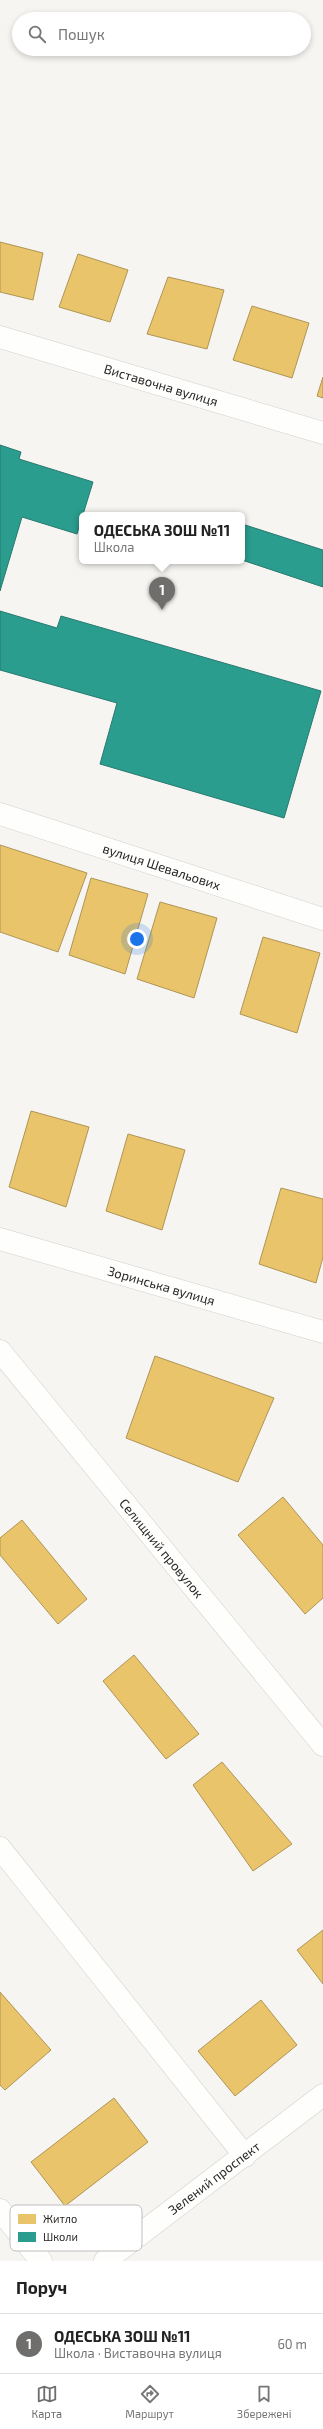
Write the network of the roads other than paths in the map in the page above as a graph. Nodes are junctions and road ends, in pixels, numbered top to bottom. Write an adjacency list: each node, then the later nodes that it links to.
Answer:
1 (0, 337): 2 (street, Виставочна вулиця)
2 (323, 432)
3 (0, 814): 4 (street, вулиця Шевальових)
4 (323, 919)
5 (0, 1239): 6 (street, Зоринська вулиця)
6 (323, 1332)
7 (0, 1351): 8 (street, Селищний провулок)
8 (323, 1746)
9 (0, 1848): 11 (street)
10 (323, 2095): 11 (street, Зелений проспект)
11 (245, 2156): 14 (street, Зелений проспект)
12 (0, 2210): 13 (street)
13 (10, 2222)
14 (142, 2233)
15 (33, 2251): 17 (street)
16 (118, 2251): 18 (street, Зелений проспект)
17 (41, 2261)
18 (105, 2261)

